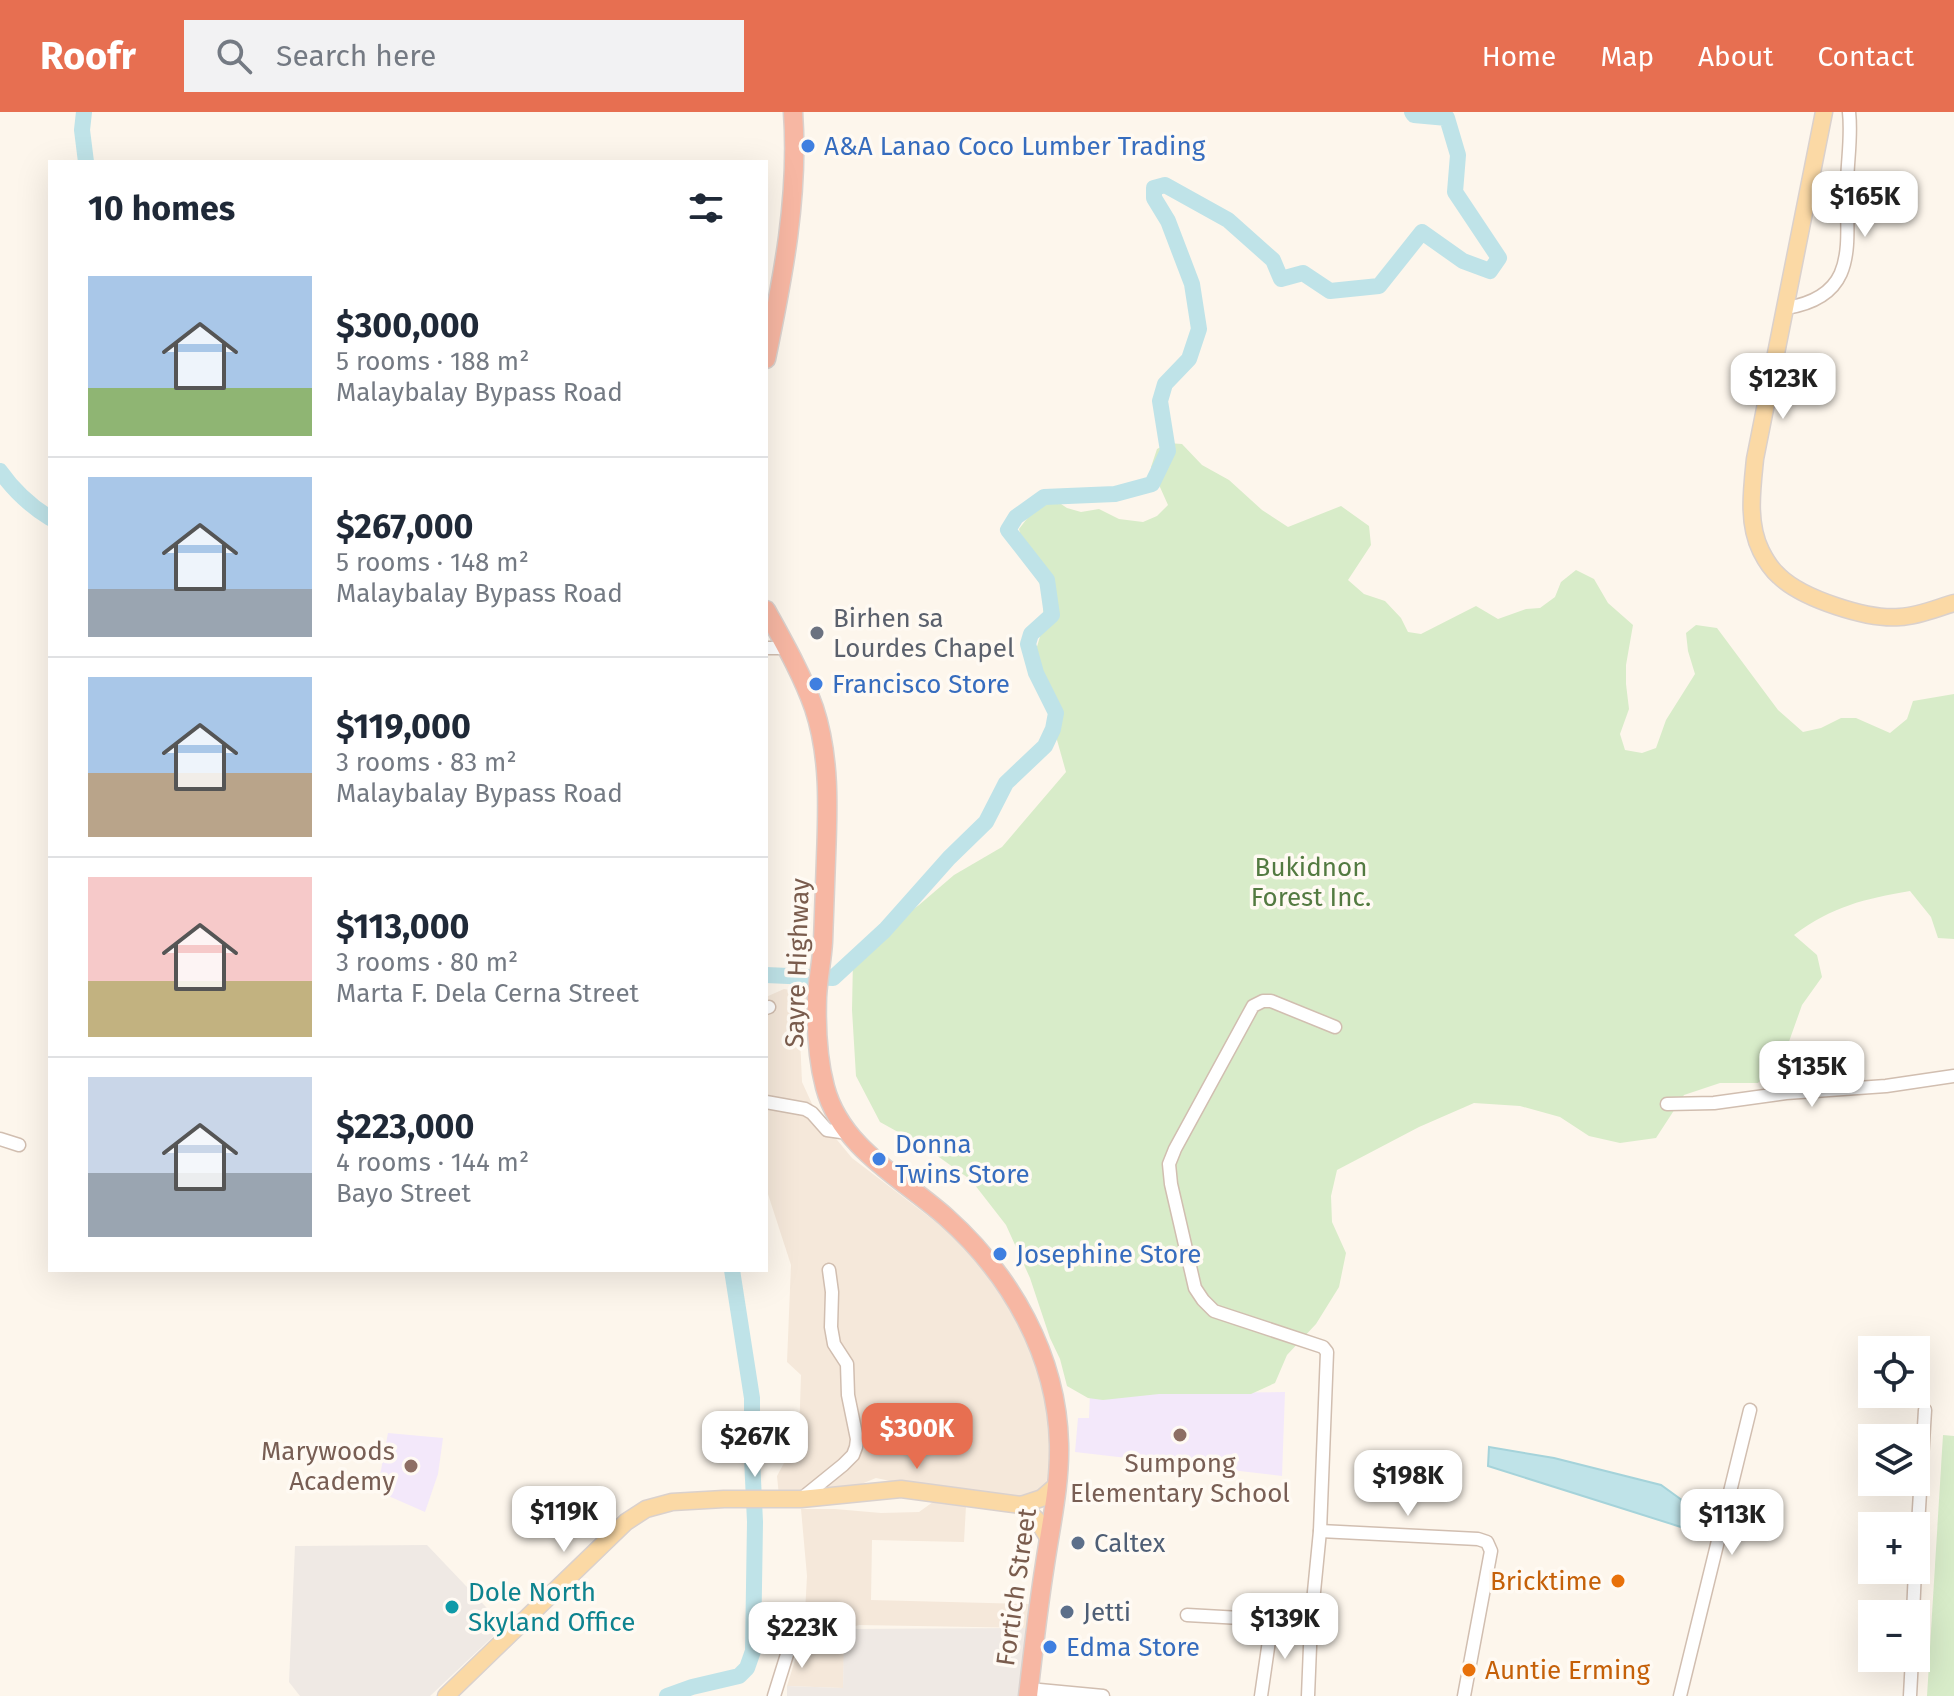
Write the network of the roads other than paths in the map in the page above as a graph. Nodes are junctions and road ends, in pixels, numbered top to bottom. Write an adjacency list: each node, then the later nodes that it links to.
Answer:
1 (793, 112): 5 (highway)
2 (1824, 112): 4 (main road)
3 (1849, 112): 4 (street)
4 (1786, 308): 6 (main road)
5 (768, 348)
6 (1954, 603)
7 (768, 614): 9 (highway, Sayre Highway)
8 (768, 648): 9 (street)
9 (786, 648): 14 (highway, Sayre Highway)
10 (1335, 1027): 24 (street)
11 (1954, 1076): 13 (street)
12 (768, 1102): 14 (street)
13 (1667, 1104)
14 (848, 1133): 20 (highway, Sayre Highway)
15 (0, 1139): 16 (street)
16 (19, 1145)
17 (829, 1270): 21 (street)
18 (1750, 1410): 38 (street)
19 (1925, 1410): 23 (street)
20 (1057, 1485): 22 (main road); 25 (highway, Fortich Street)
21 (794, 1498): 22 (main road); 32 (main road)
22 (1021, 1505): 25 (main road)
23 (1919, 1512)
24 (1320, 1531): 28 (street); 37 (street)
25 (1049, 1539): 31 (highway, Fortich Street)
26 (1187, 1615): 27 (street)
27 (1272, 1620): 28 (street); 35 (street)
28 (1311, 1622): 36 (street)
29 (794, 1632): 33 (street)
30 (1911, 1672): 39 (street)
31 (1029, 1692): 34 (street)
32 (446, 1696)
33 (774, 1696)
34 (1103, 1696)
35 (1261, 1696)
36 (1308, 1696)
37 (1464, 1696)
38 (1680, 1696)
39 (1910, 1696)

